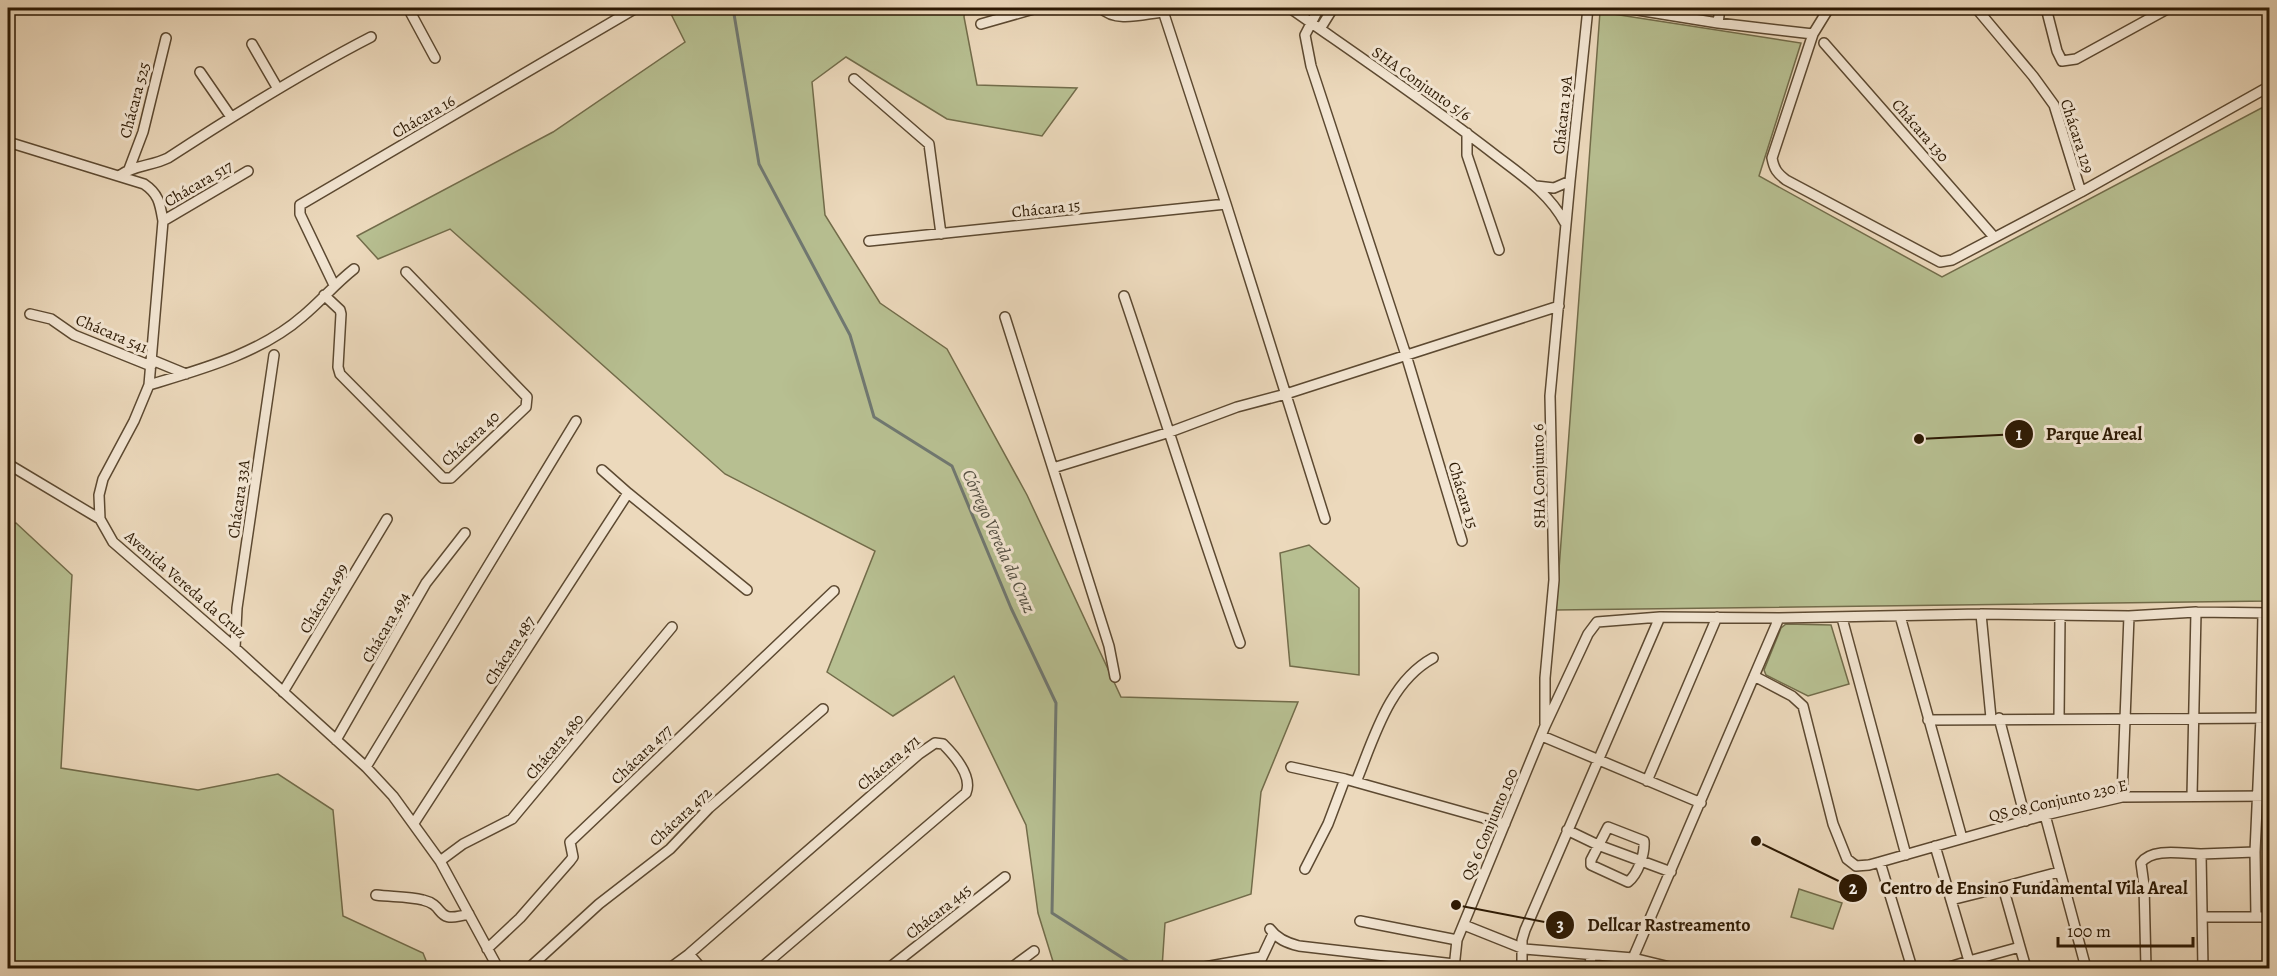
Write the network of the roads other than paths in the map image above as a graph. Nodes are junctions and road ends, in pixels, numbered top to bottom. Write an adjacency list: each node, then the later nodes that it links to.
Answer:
1 (408, 8): 25 (street)
2 (636, 8): 48 (street, Chácara 16)
3 (1037, 8): 18 (street)
4 (1101, 8): 15 (street)
5 (1290, 8): 16 (street, SHA Conjunto 5/6)
6 (1319, 8): 16 (street)
7 (1333, 8): 19 (street)
8 (1588, 8): 36 (street, Chácara 19A)
9 (1625, 8): 17 (street)
10 (1720, 8): 17 (street)
11 (1829, 8): 20 (street)
12 (1975, 8): 38 (street, Chácara 129)
13 (2046, 8): 14 (street)
14 (2169, 8)
15 (1162, 10): 39 (street)
16 (1310, 22): 19 (street, SHA Conjunto 5/6); 55 (street, Chácara 15)
17 (1718, 23): 20 (street)
18 (981, 24)
19 (1320, 29): 31 (street, SHA Conjunto 5/6)
20 (1814, 34): 43 (street)
21 (371, 37): 29 (street)
22 (166, 38): 33 (street, Chácara 525)
23 (1824, 43): 43 (street, Chácara 130)
24 (252, 44): 29 (street)
25 (435, 58)
26 (200, 72): 30 (street)
27 (854, 79): 42 (street)
28 (2270, 86): 38 (street)
29 (278, 88): 30 (street)
30 (231, 117): 33 (street)
31 (1467, 133): 37 (street, SHA Conjunto 5/6); 45 (street)
32 (8, 142): 35 (street)
33 (129, 169): 35 (street)
34 (248, 171): 40 (street, Chácara 517)
35 (119, 176): 40 (street)
36 (1570, 181): 37 (street); 41 (street, Chácara 19A)
37 (1536, 186): 41 (street, SHA Conjunto 5/6)
38 (2081, 192): 43 (street)
39 (1226, 204): 42 (street, Chácara 15); 59 (street)
40 (163, 221): 56 (street)
41 (1566, 225): 51 (street, SHA Conjunto 6)
42 (941, 234): 44 (street, Chácara 15)
43 (1994, 237)
44 (869, 241)
45 (1499, 250)
46 (354, 268): 48 (street)
47 (406, 272): 49 (street, Chácara 40)
48 (334, 285): 49 (street)
49 (324, 295): 57 (street)
50 (1124, 296): 61 (street)
51 (1559, 306): 55 (street); 97 (street, SHA Conjunto 6)
52 (30, 314): 56 (street, Chácara 541)
53 (1005, 317): 63 (street)
54 (274, 355): 85 (street, Chácara 33A)
55 (1406, 355): 59 (street); 70 (street, Chácara 15)
56 (152, 363): 57 (street, Chácara 541); 58 (street)
57 (186, 374): 58 (street)
58 (149, 385): 66 (street)
59 (1286, 394): 61 (street); 68 (street)
60 (576, 421): 101 (street)
61 (1170, 432): 63 (street); 84 (street)
62 (8, 464): 66 (street)
63 (1053, 468): 88 (street)
64 (602, 470): 65 (street)
65 (628, 493): 71 (street); 113 (street, Chácara 487)
66 (100, 519): 85 (street, Avenida Vereda da Cruz)
67 (387, 519): 89 (street, Chácara 499)
68 (1325, 519)
69 (465, 533): 99 (street, Chácara 494)
70 (1462, 541)
71 (747, 591)
72 (834, 591): 140 (street, Chácara 477)
73 (2196, 612): 74 (street); 78 (street); 95 (street)
74 (2266, 613): 93 (street)
75 (1981, 614): 76 (street); 77 (street); 91 (street)
76 (1900, 616): 82 (street); 96 (street)
77 (2060, 616): 78 (street); 92 (street)
78 (2129, 616): 94 (street)
79 (1660, 617): 80 (street); 97 (street); 100 (street)
80 (1717, 617): 81 (street); 104 (street)
81 (1779, 618): 82 (street); 87 (street)
82 (1842, 618): 121 (street)
83 (672, 627): 122 (street, Chácara 480)
84 (1240, 643)
85 (235, 648): 89 (street, Avenida Vereda da Cruz)
86 (1433, 658): 105 (street)
87 (1754, 676): 110 (street); 124 (street, QS 08 Conjunto 230 E)
88 (1115, 677)
89 (284, 692): 99 (street, Avenida Vereda da Cruz)
90 (823, 709): 151 (street, Chácara 472)
91 (1995, 718): 92 (street); 96 (street); 112 (street)
92 (2059, 718): 94 (street)
93 (2265, 718): 95 (street); 106 (street)
94 (2124, 719): 95 (street); 109 (street)
95 (2193, 719): 107 (street)
96 (1928, 720): 116 (street)
97 (1545, 726): 98 (street, QS 6 Conjunto 100)
98 (1542, 736): 100 (street); 114 (street, QS 6 Conjunto 100)
99 (336, 740): 101 (street, Avenida Vereda da Cruz)
100 (1598, 758): 104 (street); 115 (street)
101 (366, 767): 113 (street, Avenida Vereda da Cruz)
102 (1291, 767): 103 (street)
103 (1345, 778): 105 (street); 125 (street)
104 (1647, 781): 110 (street)
105 (1356, 782): 114 (street)
106 (2257, 795): 107 (street, QS 08 Conjunto 230 E); 108 (street, QS 08 Conjunto 230 E); 119 (street)
107 (2192, 796): 109 (street, QS 08 Conjunto 230 E)
108 (2270, 796)
109 (2122, 797): 111 (street, QS 08 Conjunto 230 E)
110 (1701, 802): 126 (street)
111 (2045, 815): 112 (street, QS 08 Conjunto 230 E); 127 (street)
112 (2026, 821): 116 (street, QS 08 Conjunto 230 E)
113 (414, 823): 122 (street, Avenida Vereda da Cruz)
114 (1504, 824): 137 (street, QS 6 Conjunto 100)
115 (1566, 830): 117 (street); 141 (street)
116 (1962, 838): 118 (street, QS 08 Conjunto 230 E)
117 (1598, 845): 123 (street); 123 (street); 123 (street)
118 (1935, 846): 121 (street, QS 08 Conjunto 230 E); 131 (street)
119 (2255, 852): 120 (street); 134 (street)
120 (2201, 854): 133 (street); 166 (street)
121 (1906, 855): 124 (street, QS 08 Conjunto 230 E)
122 (440, 861): 132 (street, Avenida Vereda da Cruz)
123 (1641, 861): 126 (street)
124 (1880, 862): 162 (street)
125 (1305, 869)
126 (1671, 872): 146 (street)
127 (2059, 872): 129 (street); 165 (street)
128 (1005, 877): 155 (street, Chácara 445)
129 (2003, 886): 131 (street); 139 (street)
130 (376, 895): 132 (street)
131 (1951, 900): 147 (street)
132 (469, 914): 140 (street, Avenida Vereda da Cruz)
133 (2202, 917): 134 (street); 167 (street)
134 (2256, 917): 135 (street)
135 (2270, 917)
136 (1360, 921): 138 (street)
137 (1464, 925): 138 (street, QS 6 Conjunto 100); 141 (street)
138 (1457, 940): 149 (street, QS 6 Conjunto 100)
139 (2020, 947): 147 (street); 164 (street)
140 (487, 949): 150 (street, Avenida Vereda da Cruz)
141 (1524, 949): 144 (street); 159 (street)
142 (1034, 951): 156 (street)
143 (688, 954): 152 (street, Chácara 471); 153 (street); 154 (street, Chácara 471)
144 (1592, 955): 146 (street); 160 (street)
145 (1261, 957): 149 (street); 157 (street); 158 (street)
146 (1633, 958): 148 (street)
147 (1969, 961): 163 (street)
148 (1649, 965): 161 (street)
149 (1454, 966)
150 (498, 969)
151 (529, 969)
152 (670, 969)
153 (701, 969)
154 (761, 969)
155 (889, 969)
156 (1011, 969)
157 (1199, 969)
158 (1257, 969)
159 (1522, 969)
160 (1590, 969)
161 (1674, 969)
162 (1912, 969)
163 (1946, 969)
164 (2026, 969)
165 (2086, 969)
166 (2146, 969)
167 (2203, 969)

